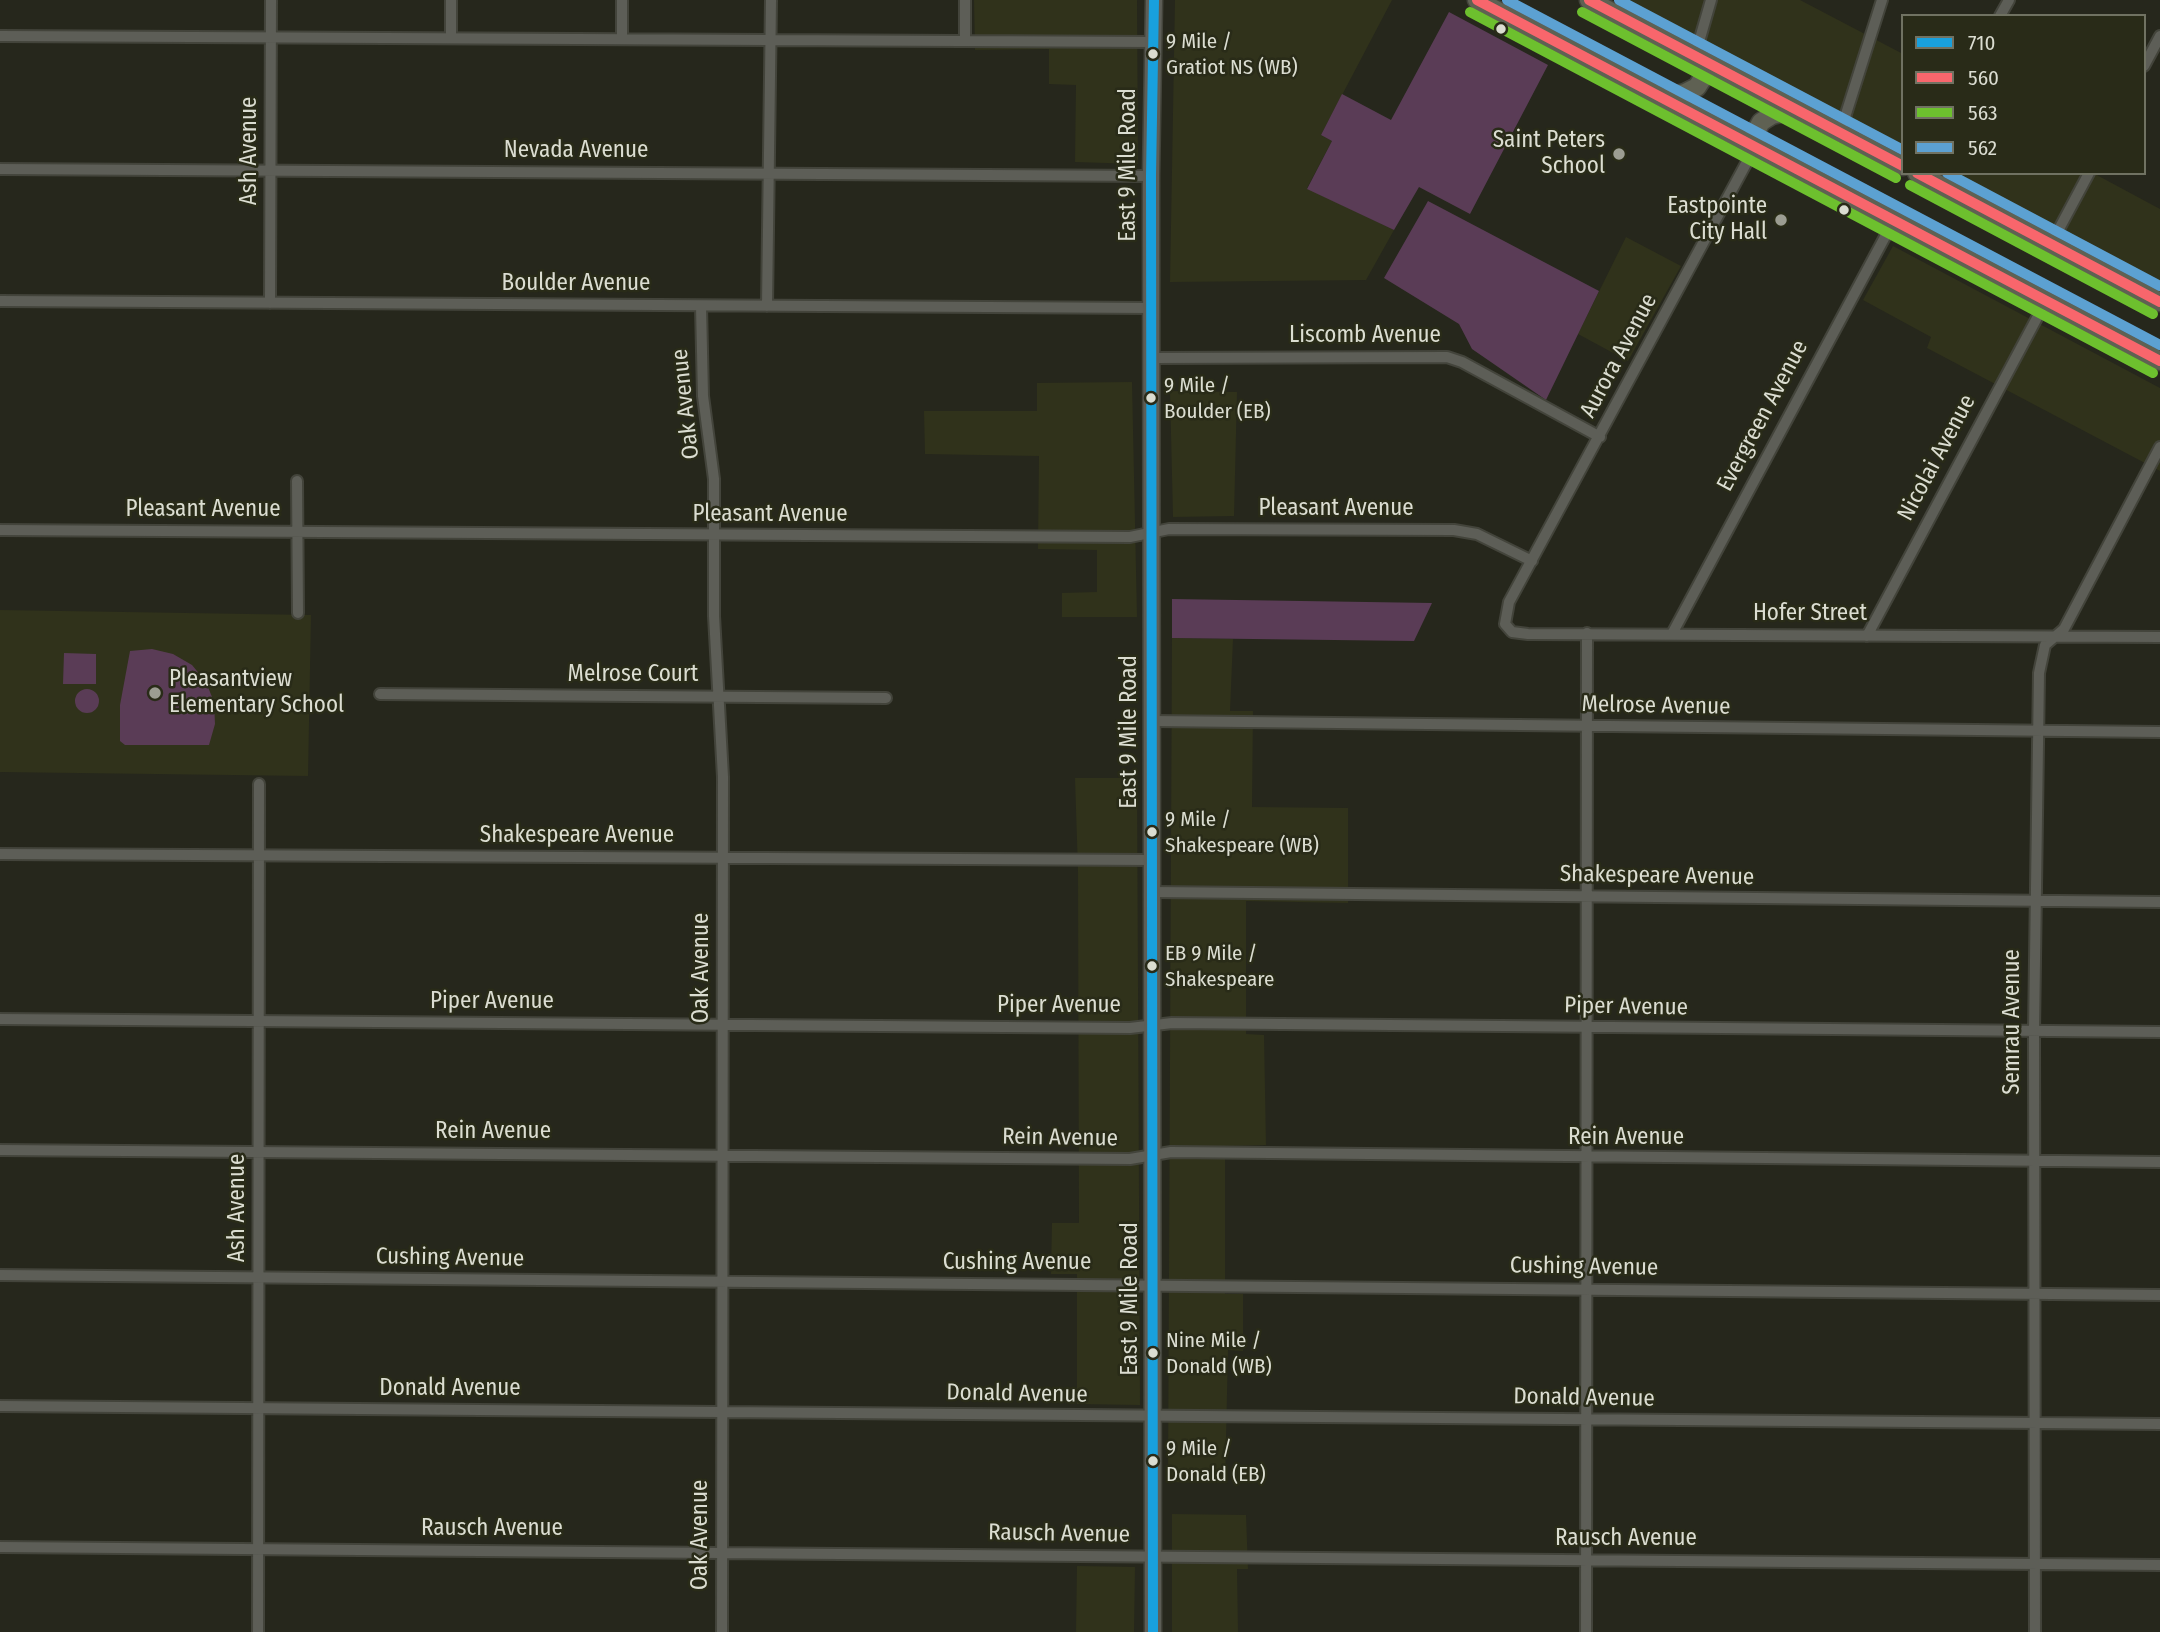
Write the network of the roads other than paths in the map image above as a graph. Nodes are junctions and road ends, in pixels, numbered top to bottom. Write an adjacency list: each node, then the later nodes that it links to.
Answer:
1 (271, 0): 14 (street, Ash Avenue)
2 (451, 0): 15 (street)
3 (622, 0): 13 (street)
4 (771, 0): 16 (street)
5 (965, 0): 17 (street)
6 (1154, 0): 18 (main road, East 9 Mile Road)
7 (1477, 0): 21 (main road)
8 (1590, 0): 19 (main road)
9 (1711, 0): 19 (street)
10 (1882, 0): 23 (street)
11 (0, 36): 14 (street)
12 (2160, 36): 20 (street)
13 (622, 37): 15 (street); 16 (street)
14 (272, 38): 15 (street); 27 (street, Ash Avenue)
15 (451, 38)
16 (771, 40): 17 (street); 28 (street)
17 (965, 40): 18 (street)
18 (1153, 42): 31 (main road, East 9 Mile Road)
19 (1700, 58): 21 (main road); 22 (main road)
20 (2146, 62)
21 (1663, 98): 24 (main road)
22 (1795, 109): 23 (main road); 24 (main road)
23 (1840, 132): 25 (main road)
24 (1755, 148): 32 (main road); 43 (street, Aurora Avenue)
25 (1901, 165)
26 (0, 169): 27 (street, Nevada Avenue)
27 (272, 171): 28 (street, Nevada Avenue); 37 (street, Ash Avenue)
28 (769, 173): 31 (street, Nevada Avenue); 39 (street)
29 (1921, 175): 33 (main road)
30 (2088, 175): 33 (street)
31 (1151, 176): 40 (main road, East 9 Mile Road)
32 (1894, 220): 35 (main road); 54 (street, Evergreen Avenue)
33 (2051, 244): 36 (main road)
34 (0, 301): 37 (street, Boulder Avenue)
35 (2046, 302): 42 (main road); 55 (street, Nicolai Avenue)
36 (2160, 302)
37 (270, 303): 38 (street, Boulder Avenue)
38 (701, 306): 39 (street, Boulder Avenue); 49 (street, Oak Avenue)
39 (767, 306): 40 (street, Boulder Avenue)
40 (1152, 308): 41 (main road, East 9 Mile Road)
41 (1152, 358): 43 (street, Liscomb Avenue); 47 (main road, East 9 Mile Road)
42 (2160, 361)
43 (1600, 437): 50 (street, Aurora Avenue)
44 (2160, 447): 56 (street, Semrau Avenue)
45 (297, 481): 48 (street)
46 (0, 530): 48 (street, Pleasant Avenue)
47 (1152, 531): 49 (street, Pleasant Avenue); 50 (street, Pleasant Avenue); 61 (main road, East 9 Mile Road)
48 (298, 532): 49 (street, Pleasant Avenue); 52 (street)
49 (713, 535): 59 (street, Oak Avenue)
50 (1532, 561): 51 (street, Aurora Avenue)
51 (1518, 584): 53 (street, Hofer Street)
52 (298, 614)
53 (1587, 634): 54 (street, Hofer Street); 62 (street)
54 (1672, 634): 55 (street, Hofer Street)
55 (1867, 636): 56 (street, Hofer Street)
56 (2057, 636): 57 (street, Hofer Street); 63 (street, Semrau Avenue)
57 (2160, 637)
58 (380, 694): 59 (street, Melrose Court)
59 (718, 696): 60 (street, Melrose Court); 68 (street, Oak Avenue)
60 (886, 698)
61 (1153, 721): 62 (street, Melrose Avenue); 69 (main road, East 9 Mile Road)
62 (1588, 726): 63 (street, Melrose Avenue); 71 (street)
63 (2038, 731): 64 (street, Melrose Avenue); 72 (street, Semrau Avenue)
64 (2159, 732)
65 (259, 784): 67 (street, Ash Avenue)
66 (0, 854): 67 (street, Shakespeare Avenue)
67 (260, 855): 68 (street, Shakespeare Avenue); 75 (street, Ash Avenue)
68 (723, 857): 69 (street, Shakespeare Avenue); 76 (street, Oak Avenue)
69 (1153, 860): 70 (main road, East 9 Mile Road)
70 (1153, 892): 71 (street, Shakespeare Avenue); 77 (main road, East 9 Mile Road)
71 (1587, 896): 72 (street, Shakespeare Avenue); 78 (street)
72 (2035, 901): 73 (street, Shakespeare Avenue); 79 (street, Semrau Avenue)
73 (2160, 902)
74 (0, 1019): 75 (street, Piper Avenue)
75 (259, 1021): 76 (street, Piper Avenue); 82 (street, Ash Avenue)
76 (723, 1025): 77 (street, Piper Avenue); 83 (street, Oak Avenue)
77 (1154, 1027): 78 (street, Piper Avenue); 84 (main road, East 9 Mile Road)
78 (1587, 1027): 79 (street, Piper Avenue); 85 (street)
79 (2034, 1031): 80 (street, Piper Avenue); 86 (street, Semrau Avenue)
80 (2160, 1032)
81 (0, 1150): 82 (street, Rein Avenue)
82 (259, 1152): 83 (street, Rein Avenue); 89 (street, Ash Avenue)
83 (722, 1155): 84 (street, Rein Avenue); 90 (street, Oak Avenue)
84 (1153, 1155): 85 (street, Rein Avenue); 91 (main road, East 9 Mile Road)
85 (1586, 1158): 86 (street, Rein Avenue); 92 (street)
86 (2035, 1161): 87 (street, Rein Avenue); 93 (street, Semrau Avenue)
87 (2160, 1162)
88 (0, 1275): 89 (street, Cushing Avenue)
89 (258, 1277): 90 (street, Cushing Avenue); 96 (street, Ash Avenue)
90 (722, 1282): 91 (street, Cushing Avenue); 97 (street, Oak Avenue)
91 (1155, 1284): 92 (street, Cushing Avenue); 98 (main road, East 9 Mile Road)
92 (1586, 1288): 93 (street, Cushing Avenue); 99 (street)
93 (2034, 1294): 94 (street, Cushing Avenue); 100 (street, Semrau Avenue)
94 (2160, 1294)
95 (0, 1406): 96 (street, Donald Avenue)
96 (259, 1408): 97 (street, Donald Avenue); 103 (street, Ash Avenue)
97 (722, 1411): 98 (street, Donald Avenue); 104 (street, Oak Avenue)
98 (1152, 1416): 99 (street, Donald Avenue); 105 (main road, East 9 Mile Road)
99 (1585, 1419): 100 (street, Donald Avenue); 106 (street)
100 (2035, 1423): 101 (street, Donald Avenue); 107 (street, Semrau Avenue)
101 (2160, 1424)
102 (0, 1547): 103 (street, Rausch Avenue)
103 (259, 1548): 104 (street, Rausch Avenue); 109 (street, Ash Avenue)
104 (723, 1552): 105 (street, Rausch Avenue); 110 (street, Oak Avenue)
105 (1152, 1556): 106 (street, Rausch Avenue); 111 (main road, East 9 Mile Road)
106 (1585, 1560): 107 (street, Rausch Avenue); 112 (street)
107 (2035, 1564): 108 (street, Rausch Avenue); 113 (street, Semrau Avenue)
108 (2160, 1564)
109 (258, 1632)
110 (722, 1632)
111 (1153, 1632)
112 (1586, 1632)
113 (2035, 1632)

